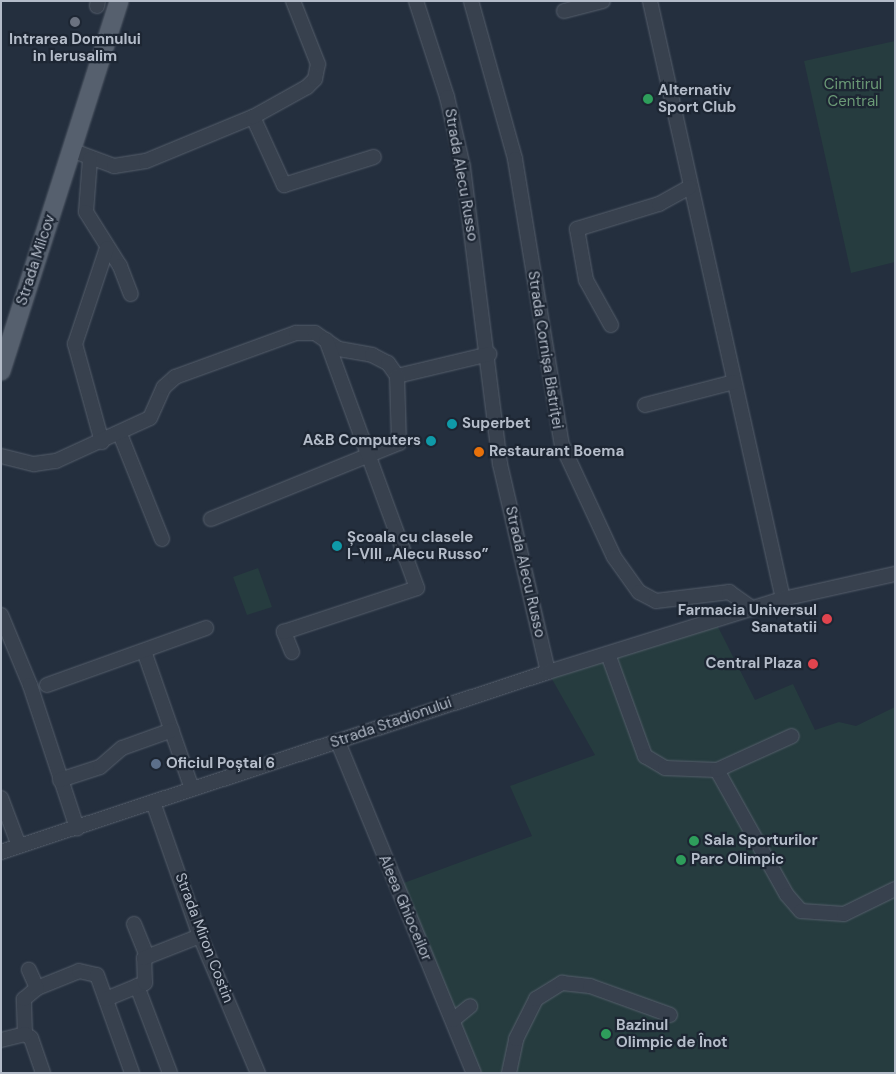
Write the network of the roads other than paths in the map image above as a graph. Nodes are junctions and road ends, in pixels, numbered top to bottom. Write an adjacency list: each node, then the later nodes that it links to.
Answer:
1 (119, 1): 9 (main road, Strada Milcov)
2 (293, 1): 8 (street)
3 (416, 1): 17 (street, Strada Alecu Russo)
4 (471, 1): 30 (street, Strada Cornișa Bistriței)
5 (603, 1): 7 (street)
6 (650, 1): 12 (street)
7 (564, 11)
8 (253, 117): 10 (street); 11 (street)
9 (71, 150): 11 (street); 18 (main road, Strada Milcov)
10 (374, 158)
11 (90, 159): 13 (street)
12 (690, 187): 15 (street); 20 (street)
13 (107, 248): 14 (street); 23 (street)
14 (131, 294)
15 (611, 325)
16 (326, 340): 19 (street); 22 (street); 25 (street)
17 (489, 354): 19 (street); 36 (street, Strada Alecu Russo)
18 (1, 370)
19 (397, 376): 25 (street)
20 (734, 382): 21 (street); 29 (street)
21 (645, 405)
22 (120, 434): 23 (street); 27 (street)
23 (102, 442): 24 (street)
24 (1, 456)
25 (367, 457): 26 (street); 34 (street)
26 (211, 519)
27 (162, 539)
28 (895, 574): 29 (street, Strada Stadionului)
29 (783, 600): 30 (street, Strada Stadionului)
30 (753, 609): 35 (street, Strada Stadionului)
31 (1, 615): 42 (street)
32 (206, 628): 33 (street)
33 (144, 651): 37 (street); 38 (street)
34 (292, 652)
35 (608, 654): 36 (street, Strada Stadionului); 41 (street)
36 (548, 672): 40 (street, Strada Stadionului)
37 (47, 685)
38 (172, 730): 42 (street); 43 (street)
39 (792, 736): 41 (street)
40 (338, 742): 43 (street, Strada Stadionului); 59 (street, Aleea Ghioceilor)
41 (717, 770): 49 (street)
42 (60, 780): 46 (street)
43 (192, 789): 45 (street, Strada Stadionului)
44 (1, 798): 47 (street)
45 (153, 802): 46 (street, Strada Stadionului); 51 (street, Strada Miron Costin)
46 (77, 828): 47 (street, Strada Stadionului)
47 (19, 846): 48 (street, Strada Stadionului)
48 (1, 852)
49 (895, 889)
50 (134, 924): 52 (street)
51 (200, 936): 52 (street); 65 (street, Strada Miron Costin)
52 (147, 956): 54 (street)
53 (29, 970): 55 (street)
54 (136, 986): 56 (street); 64 (street)
55 (37, 988): 56 (street); 60 (street)
56 (106, 999): 63 (street)
57 (470, 1006): 59 (street)
58 (670, 1015): 67 (street)
59 (453, 1020): 66 (street, Aleea Ghioceilor)
60 (24, 1034): 61 (street); 62 (street)
61 (1, 1040)
62 (43, 1073)
63 (132, 1073)
64 (170, 1073)
65 (258, 1073)
66 (474, 1073)
67 (509, 1073)

